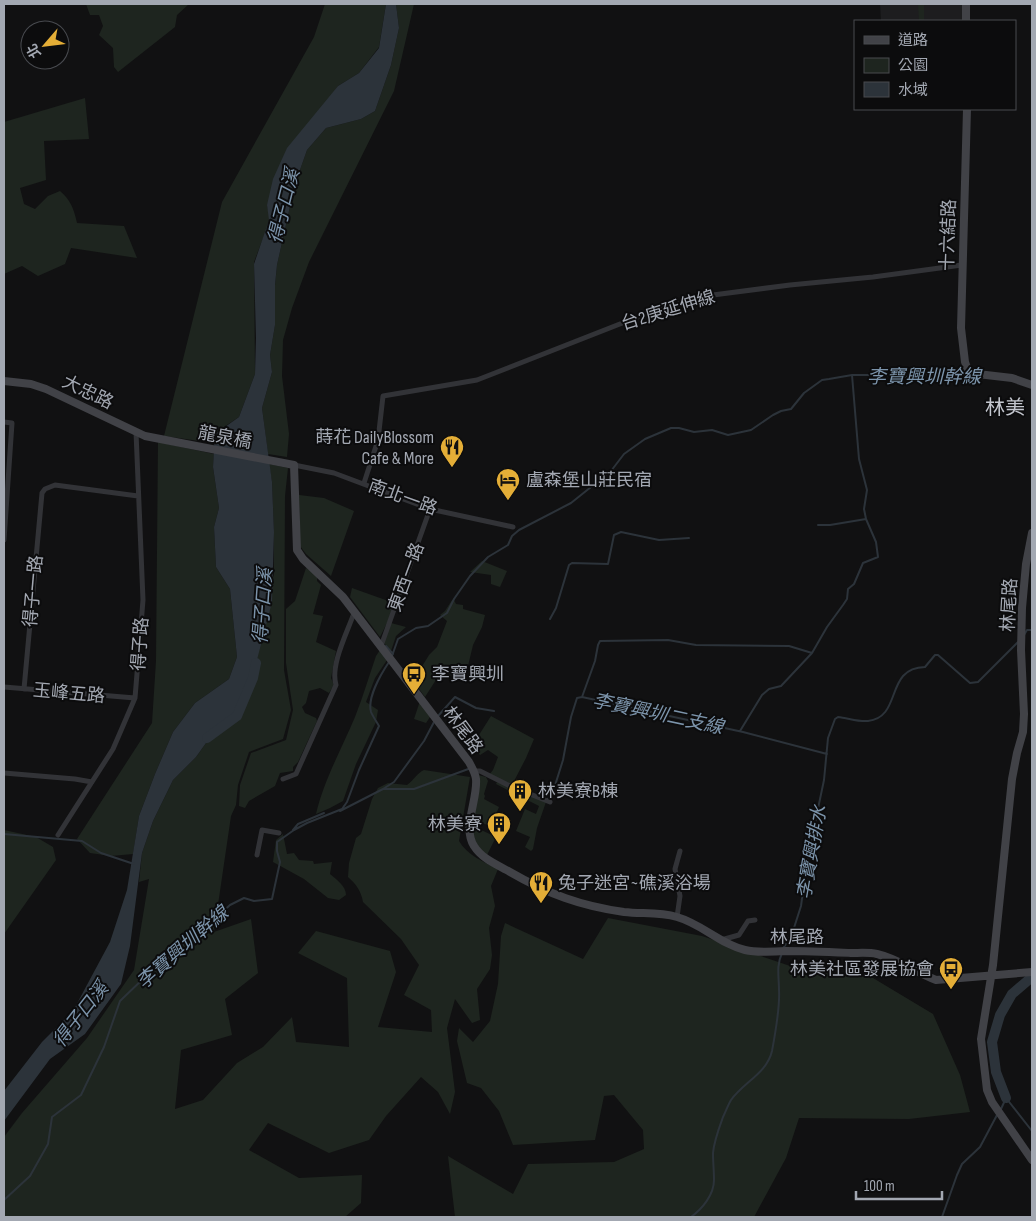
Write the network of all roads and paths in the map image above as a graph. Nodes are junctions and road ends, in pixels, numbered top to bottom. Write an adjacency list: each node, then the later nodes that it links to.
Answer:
1 (966, 4): 2 (street)
2 (966, 20)
3 (967, 110): 4 (street, 十六結路)
4 (962, 265): 6 (street, 十六結路); 11 (street, 台2庚延伸線)
5 (4, 381): 8 (street, 大忠路)
6 (1032, 385)
7 (4, 422): 16 (street)
8 (136, 432): 9 (street, 大忠路); 12 (street, 得子路)
9 (157, 439): 10 (street, 龍泉橋)
10 (291, 464): 11 (street, 南北一路); 17 (street, 林尾路)
11 (364, 483): 13 (street, 南北一路)
12 (138, 496): 20 (street, 得子一路); 21 (street, 得子路)
13 (430, 509): 14 (street, 南北一路); 18 (street, 東西一路)
14 (513, 527)
15 (1032, 534): 35 (street, 林尾路)
16 (4, 540)
17 (354, 613): 18 (street, 林尾路); 24 (street)
18 (381, 646): 22 (street, 林尾路)
19 (4, 687): 20 (street, 玉峰五路)
20 (24, 689): 21 (street, 玉峰五路)
21 (135, 698): 25 (street, 得子路)
22 (474, 771): 26 (street); 31 (street, 林尾路)
23 (4, 773): 25 (street)
24 (283, 779)
25 (92, 782): 28 (street, 得子路)
26 (550, 802)
27 (279, 833): 30 (street)
28 (58, 835)
29 (680, 851): 31 (street)
30 (257, 855)
31 (676, 917): 33 (street, 林尾路)
32 (755, 920): 33 (street)
33 (720, 940): 35 (street, 林尾路)
34 (1032, 972): 35 (street)
35 (992, 976): 36 (street, 林尾路)
36 (1032, 1160)

